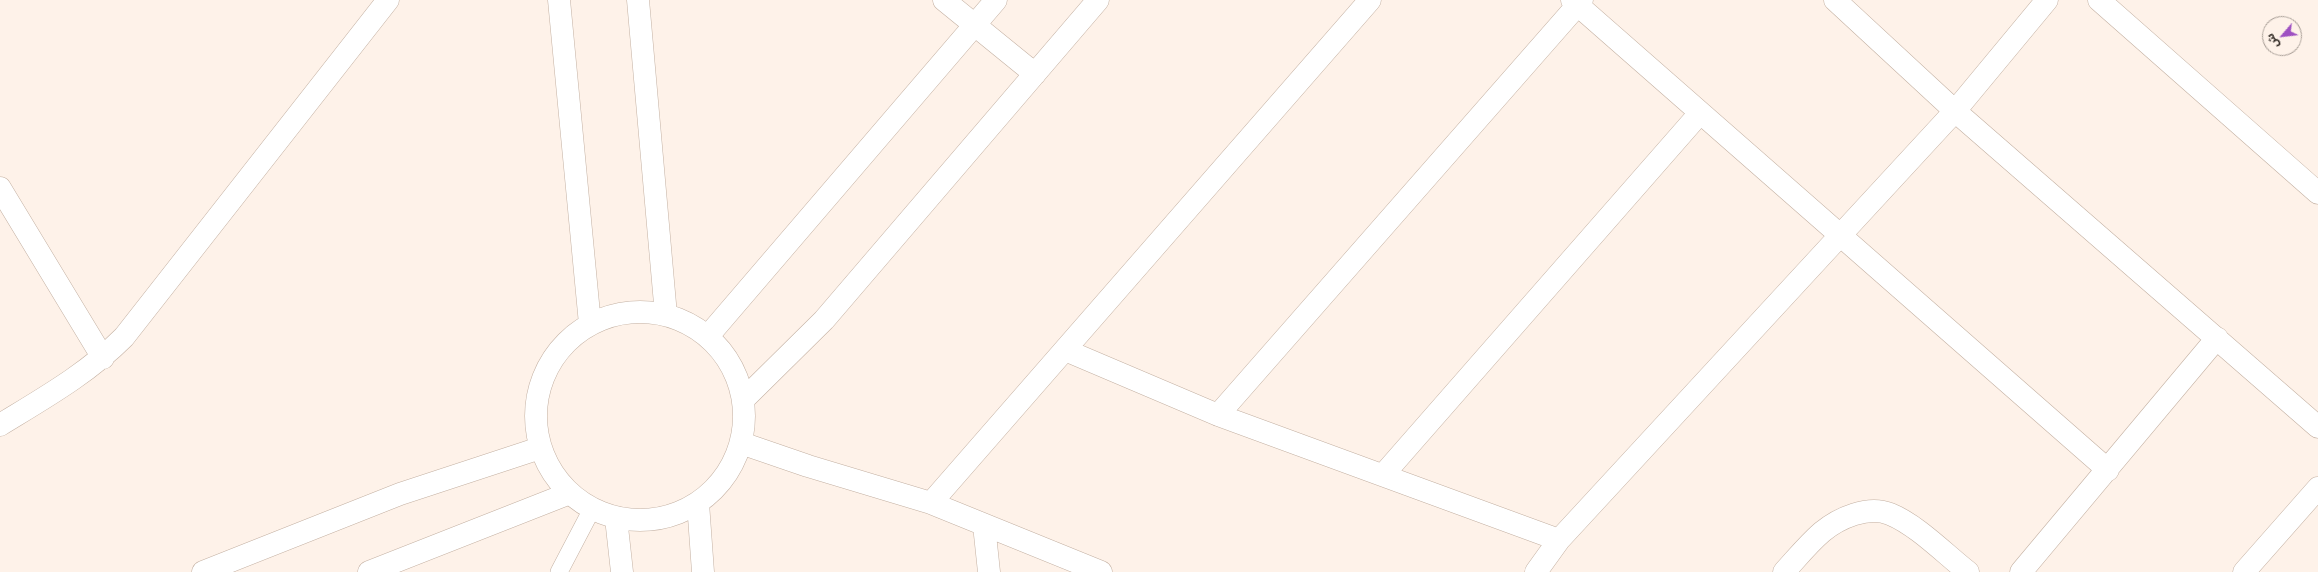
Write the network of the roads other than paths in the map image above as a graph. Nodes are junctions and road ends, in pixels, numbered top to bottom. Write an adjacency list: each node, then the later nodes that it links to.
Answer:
1 (388, 0): 24 (street)
2 (559, 0): 20 (street)
3 (638, 0): 19 (street)
4 (944, 0): 12 (street)
5 (996, 0): 12 (street)
6 (1098, 0): 13 (street)
7 (1370, 0): 23 (street)
8 (1835, 0): 14 (street)
9 (2047, 0): 14 (street)
10 (2099, 0): 17 (street)
11 (1577, 2): 15 (street); 26 (street)
12 (974, 25): 13 (street); 21 (street)
13 (1035, 74): 25 (street)
14 (1955, 111): 18 (street); 22 (street)
15 (1700, 113): 18 (street); 32 (street)
16 (0, 188): 24 (street)
17 (2318, 193)
18 (1841, 236): 31 (street); 40 (street)
19 (666, 315): 20 (street); 21 (street)
20 (590, 324): 30 (street)
21 (708, 336): 25 (street)
22 (2217, 338): 28 (street); 31 (street)
23 (1065, 350): 26 (street); 36 (street)
24 (103, 358): 27 (street)
25 (743, 400): 29 (street)
26 (1218, 415): 32 (street)
27 (0, 425)
28 (2318, 427)
29 (741, 443): 35 (street); 36 (street)
30 (540, 448): 34 (street); 41 (street)
31 (2108, 470): 51 (street)
32 (1383, 475): 40 (street)
33 (2318, 488): 52 (street)
34 (570, 493): 37 (street); 42 (street)
35 (698, 503): 38 (street); 45 (street)
36 (931, 503): 39 (street)
37 (592, 509): 38 (street); 43 (lane)
38 (616, 518): 44 (street)
39 (984, 525): 46 (street); 47 (street)
40 (1559, 540): 48 (street)
41 (202, 572)
42 (369, 572)
43 (559, 572)
44 (622, 572)
45 (703, 572)
46 (988, 572)
47 (1101, 572)
48 (1536, 572)
49 (1784, 572): 50 (street)
50 (1968, 572)
51 (2021, 572)
52 (2244, 572)

